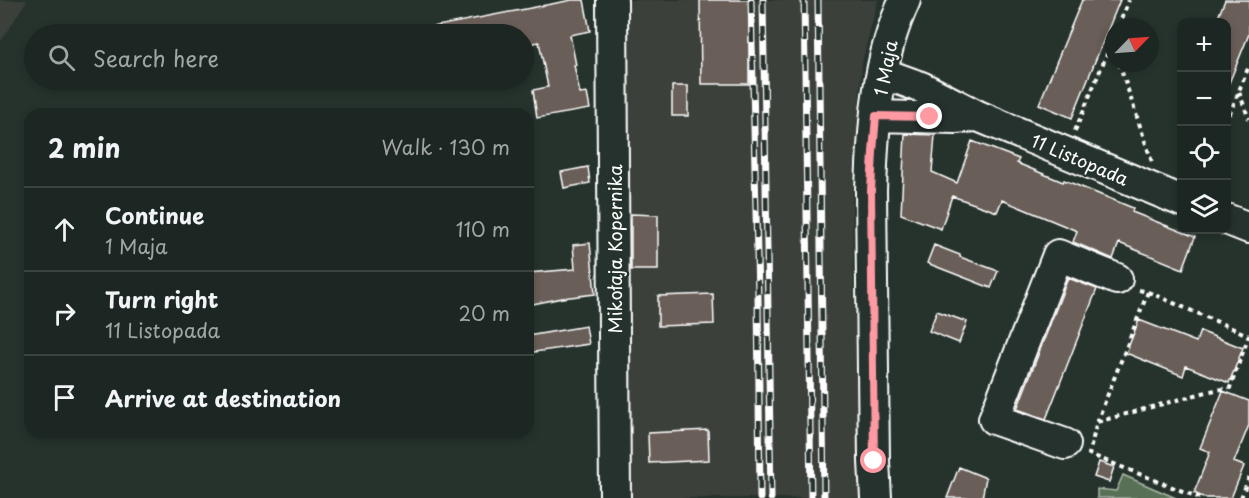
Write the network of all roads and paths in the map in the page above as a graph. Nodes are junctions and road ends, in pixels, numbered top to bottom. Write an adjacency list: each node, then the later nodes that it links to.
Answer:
1 (612, 0): 25 (street, Mikołaja Kopernika)
2 (905, 0): 8 (street, 1 Maja)
3 (1129, 0): 4 (path)
4 (1122, 18)
5 (1105, 59): 14 (path)
6 (1249, 66): 9 (path)
7 (1122, 72): 15 (path)
8 (882, 74): 11 (street, 1 Maja); 12 (street, 11 Listopada)
9 (1239, 92): 10 (path); 13 (path)
10 (1231, 113)
11 (876, 116): 12 (street, 11 Listopada); 26 (street, 1 Maja)
12 (978, 116): 16 (street, 11 Listopada)
13 (1249, 119)
14 (1072, 139)
15 (1153, 164)
16 (1177, 199)
17 (1231, 221): 18 (street)
18 (1249, 228)
19 (1127, 285): 20 (path); 23 (street)
20 (1148, 292): 21 (path); 22 (path)
21 (1249, 335): 22 (path)
22 (1097, 422): 27 (path)
23 (1065, 444)
24 (1249, 477): 28 (path)
25 (615, 498)
26 (876, 498)
27 (1200, 498)
28 (1241, 498)

